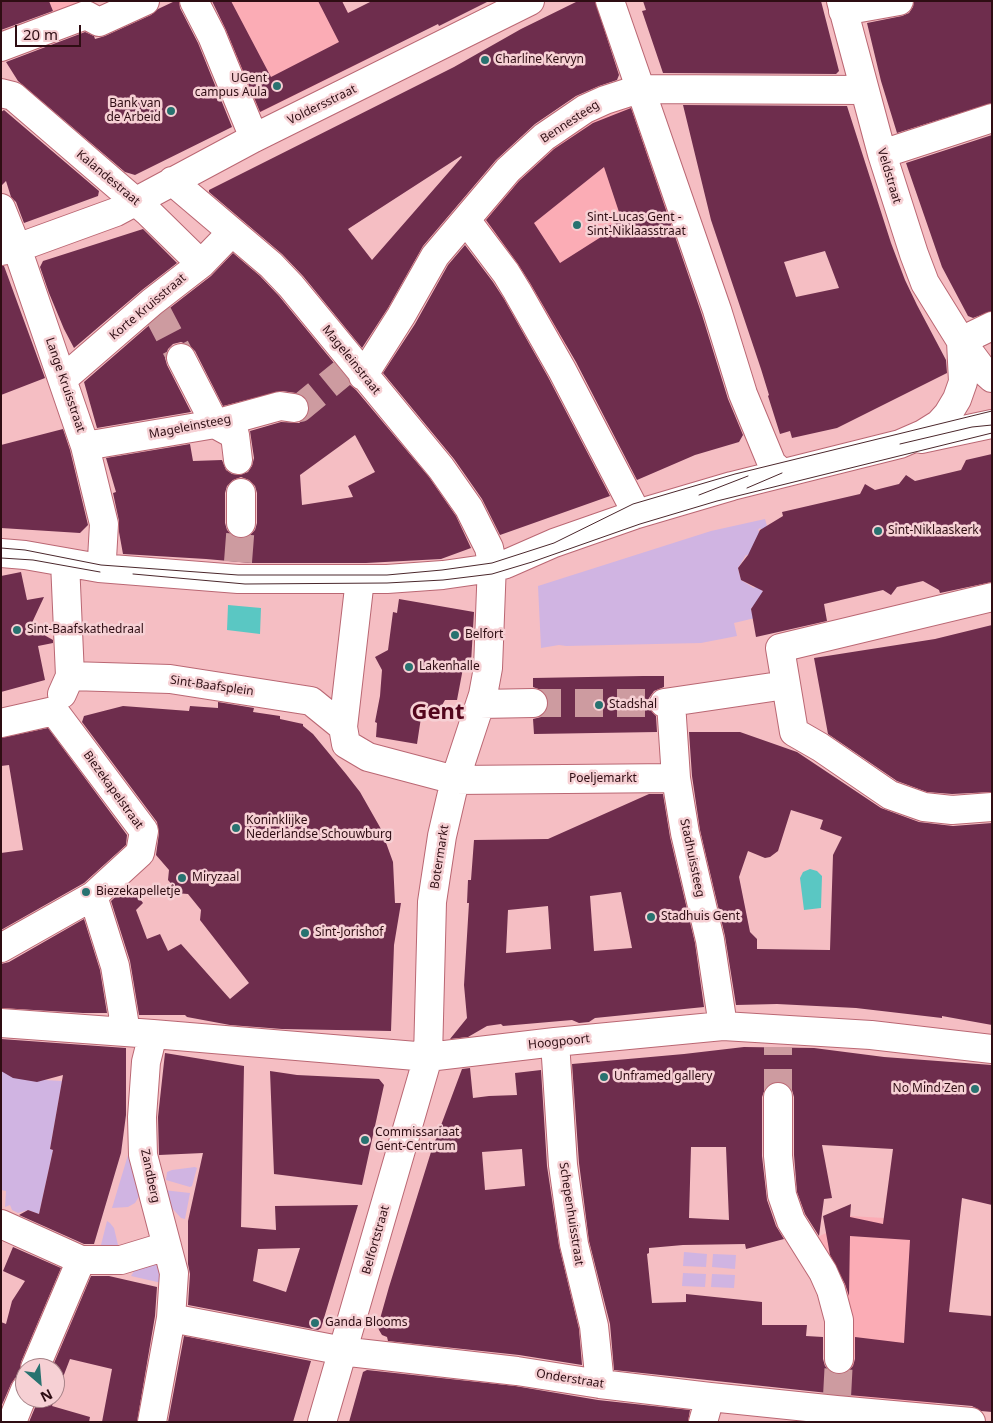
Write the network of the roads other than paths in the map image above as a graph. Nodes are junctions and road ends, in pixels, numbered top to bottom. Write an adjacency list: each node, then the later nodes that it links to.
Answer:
1 (145, 1): 7 (street)
2 (194, 1): 12 (street)
3 (530, 1): 12 (street, Voldersstraat)
4 (610, 1): 8 (street)
5 (899, 1): 6 (street)
6 (842, 6): 9 (street, Veldstraat)
7 (1, 47)
8 (639, 89): 9 (street, Bennesteeg); 17 (street, Bennesteeg); 33 (street)
9 (864, 90): 13 (street, Veldstraat)
10 (7, 95): 15 (street, Kalandestraat)
11 (992, 118): 13 (street)
12 (254, 138): 14 (street, Voldersstraat)
13 (882, 154): 22 (street, Veldstraat)
14 (172, 181): 15 (street, Voldersstraat); 18 (street, Mageleinstraat)
15 (125, 207): 19 (street, Voldersstraat); 20 (street, Kalandestraat)
16 (1, 208): 19 (street, Lange Kruisstraat)
17 (466, 220): 24 (street, Bennesteeg); 35 (street)
18 (232, 232): 20 (street, Korte Kruisstraat); 24 (street, Mageleinstraat)
19 (9, 249): 26 (street, Lange Kruisstraat)
20 (201, 264): 26 (street, Korte Kruisstraat)
21 (992, 326): 22 (street)
22 (961, 342): 25 (street, Veldstraat); 30 (street)
23 (181, 358): 28 (street)
24 (354, 370): 40 (street, Mageleinstraat)
25 (992, 378)
26 (63, 379): 31 (street, Lange Kruisstraat)
27 (294, 408): 28 (street, Mageleinsteeg)
28 (215, 424): 31 (street, Mageleinsteeg); 32 (street)
29 (992, 424): 30 (street)
30 (900, 444): 33 (street)
31 (86, 446): 39 (street, Lange Kruisstraat)
32 (238, 460)
33 (782, 473): 35 (street)
34 (241, 493): 36 (street)
35 (637, 514): 40 (street)
36 (240, 523)
37 (1, 553): 38 (street)
38 (65, 562): 39 (street); 43 (street)
39 (100, 568): 41 (street)
40 (492, 568): 41 (street); 46 (street, Mageleinstraat)
41 (360, 579): 49 (street)
42 (992, 597): 44 (street)
43 (70, 676): 47 (street); 49 (street, Sint-Baafsplein)
44 (786, 685): 50 (street); 52 (street)
45 (533, 703): 46 (street)
46 (480, 704): 51 (street, Botermarkt)
47 (54, 711): 48 (street); 53 (street, Biezekapelstraat)
48 (1, 723)
49 (344, 732): 51 (street)
50 (676, 778): 51 (street, Poeljemarkt); 56 (street, Stadhuissteeg)
51 (455, 780): 61 (street, Botermarkt)
52 (992, 807)
53 (93, 896): 54 (street, Biezekapelstraat); 57 (street)
54 (1, 948)
55 (1, 1023): 57 (street, Hoogpoort)
56 (723, 1026): 59 (street, Hoogpoort); 60 (street, Hoogpoort)
57 (126, 1032): 58 (street, Hoogpoort)
58 (153, 1034): 61 (street, Hoogpoort); 64 (street, Zandberg)
59 (555, 1042): 61 (street, Hoogpoort); 70 (street, Schepenhuisstraat)
60 (992, 1049)
61 (428, 1057): 67 (street, Belfortstraat)
62 (778, 1097): 69 (street)
63 (1, 1224): 65 (street)
64 (167, 1246): 65 (street); 66 (street, Zandberg)
65 (81, 1260): 68 (street)
66 (171, 1318): 67 (street, Onderstraat); 74 (street, Zandberg)
67 (343, 1351): 70 (street, Onderstraat); 75 (street, Belfortstraat)
68 (38, 1358)
69 (839, 1359)
70 (600, 1384): 72 (street, Onderstraat)
71 (18, 1408): 73 (street)
72 (707, 1409): 76 (street, Onderstraat)
73 (12, 1422)
74 (152, 1422)
75 (322, 1422)
76 (971, 1422)

